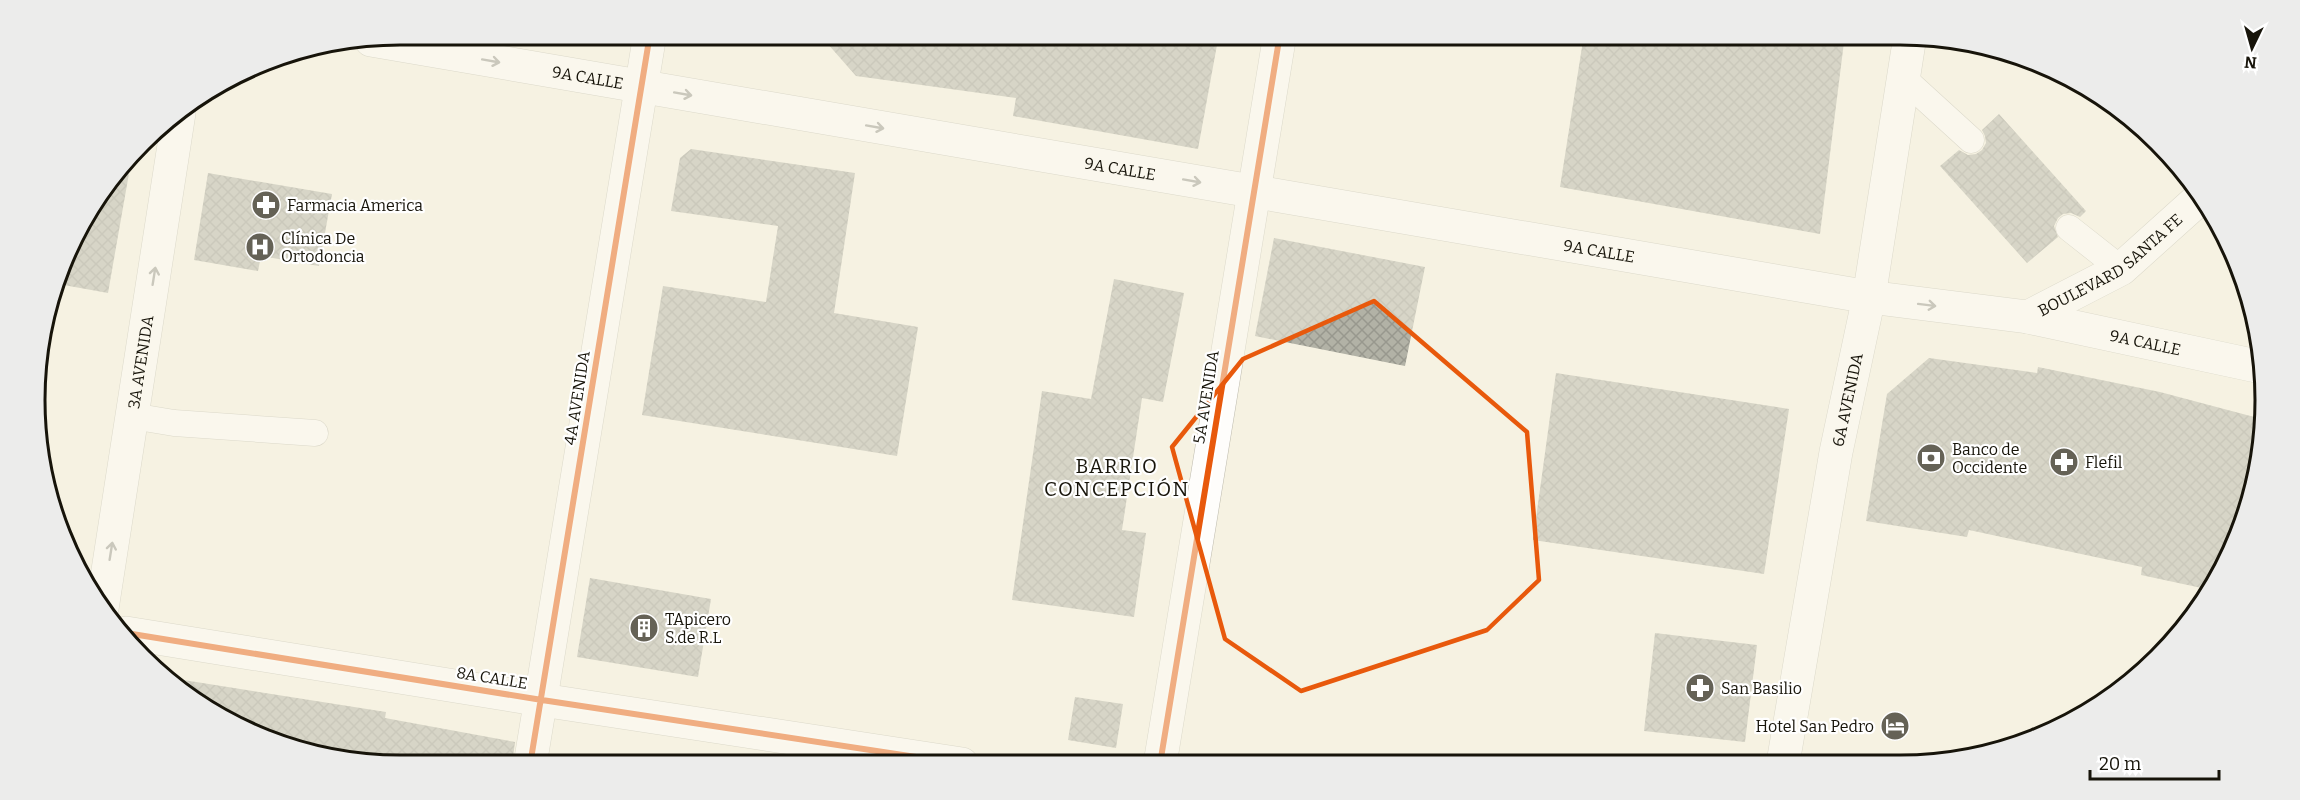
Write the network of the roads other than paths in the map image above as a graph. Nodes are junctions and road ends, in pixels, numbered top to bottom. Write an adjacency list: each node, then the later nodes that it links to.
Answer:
1 (400, 45): 6 (street, 9A CALLE, one-way to 6)
2 (648, 45): 6 (street, 4A AVENIDA)
3 (1278, 45): 9 (street, 5A AVENIDA)
4 (1908, 45): 5 (street, 6A AVENIDA)
5 (1903, 78): 8 (lane); 13 (street, 6A AVENIDA)
6 (641, 86): 9 (street, 9A CALLE, one-way to 9); 20 (street, 4A AVENIDA)
7 (177, 124): 16 (street, 3A AVENIDA, one-way to 7)
8 (1971, 140)
9 (1254, 191): 13 (street, 9A CALLE); 23 (street, 5A AVENIDA)
10 (2195, 203): 12 (street, BOULEVARD SANTA FE)
11 (2069, 228): 12 (lane)
12 (2121, 269): 14 (street, BOULEVARD SANTA FE)
13 (1869, 297): 14 (street, BOULEVARD SANTA FE, one-way to 14); 24 (street, 6A AVENIDA)
14 (2028, 317): 15 (street, 9A CALLE)
15 (2253, 365)
16 (132, 416): 17 (lane); 18 (street, 3A AVENIDA, one-way to 16)
17 (315, 433)
18 (104, 596)
19 (133, 634): 20 (street, 8A CALLE)
20 (542, 700): 21 (street, 4A AVENIDA); 22 (street, 8A CALLE)
21 (532, 755)
22 (903, 755)
23 (1161, 755)
24 (1785, 755)

